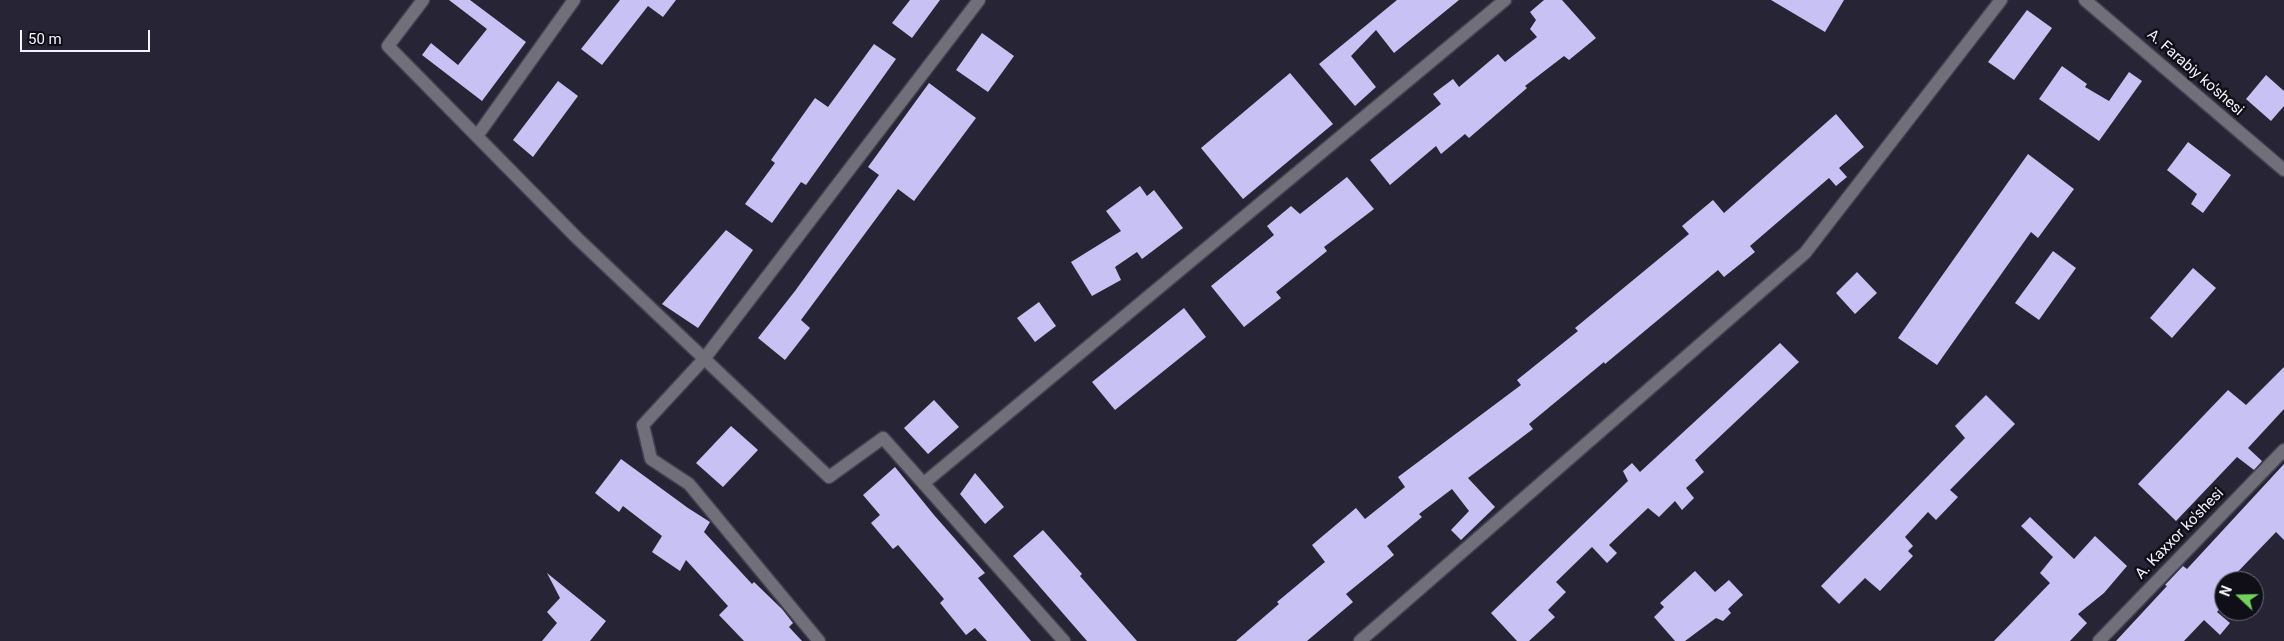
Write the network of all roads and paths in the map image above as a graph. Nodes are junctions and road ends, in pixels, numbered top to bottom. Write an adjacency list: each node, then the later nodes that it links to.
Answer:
1 (423, 0): 7 (street)
2 (574, 0): 7 (street)
3 (980, 0): 9 (street)
4 (1505, 0): 11 (street)
5 (2001, 0): 14 (street)
6 (2085, 0): 8 (street, A. Farabiy ko'shesi)
7 (477, 136): 9 (street)
8 (2284, 170)
9 (704, 359): 11 (street); 12 (street)
10 (2284, 450): 15 (street, A. Kaxxor ko'shesi)
11 (924, 483): 13 (street)
12 (819, 641)
13 (1064, 641)
14 (1360, 641)
15 (2099, 641)

